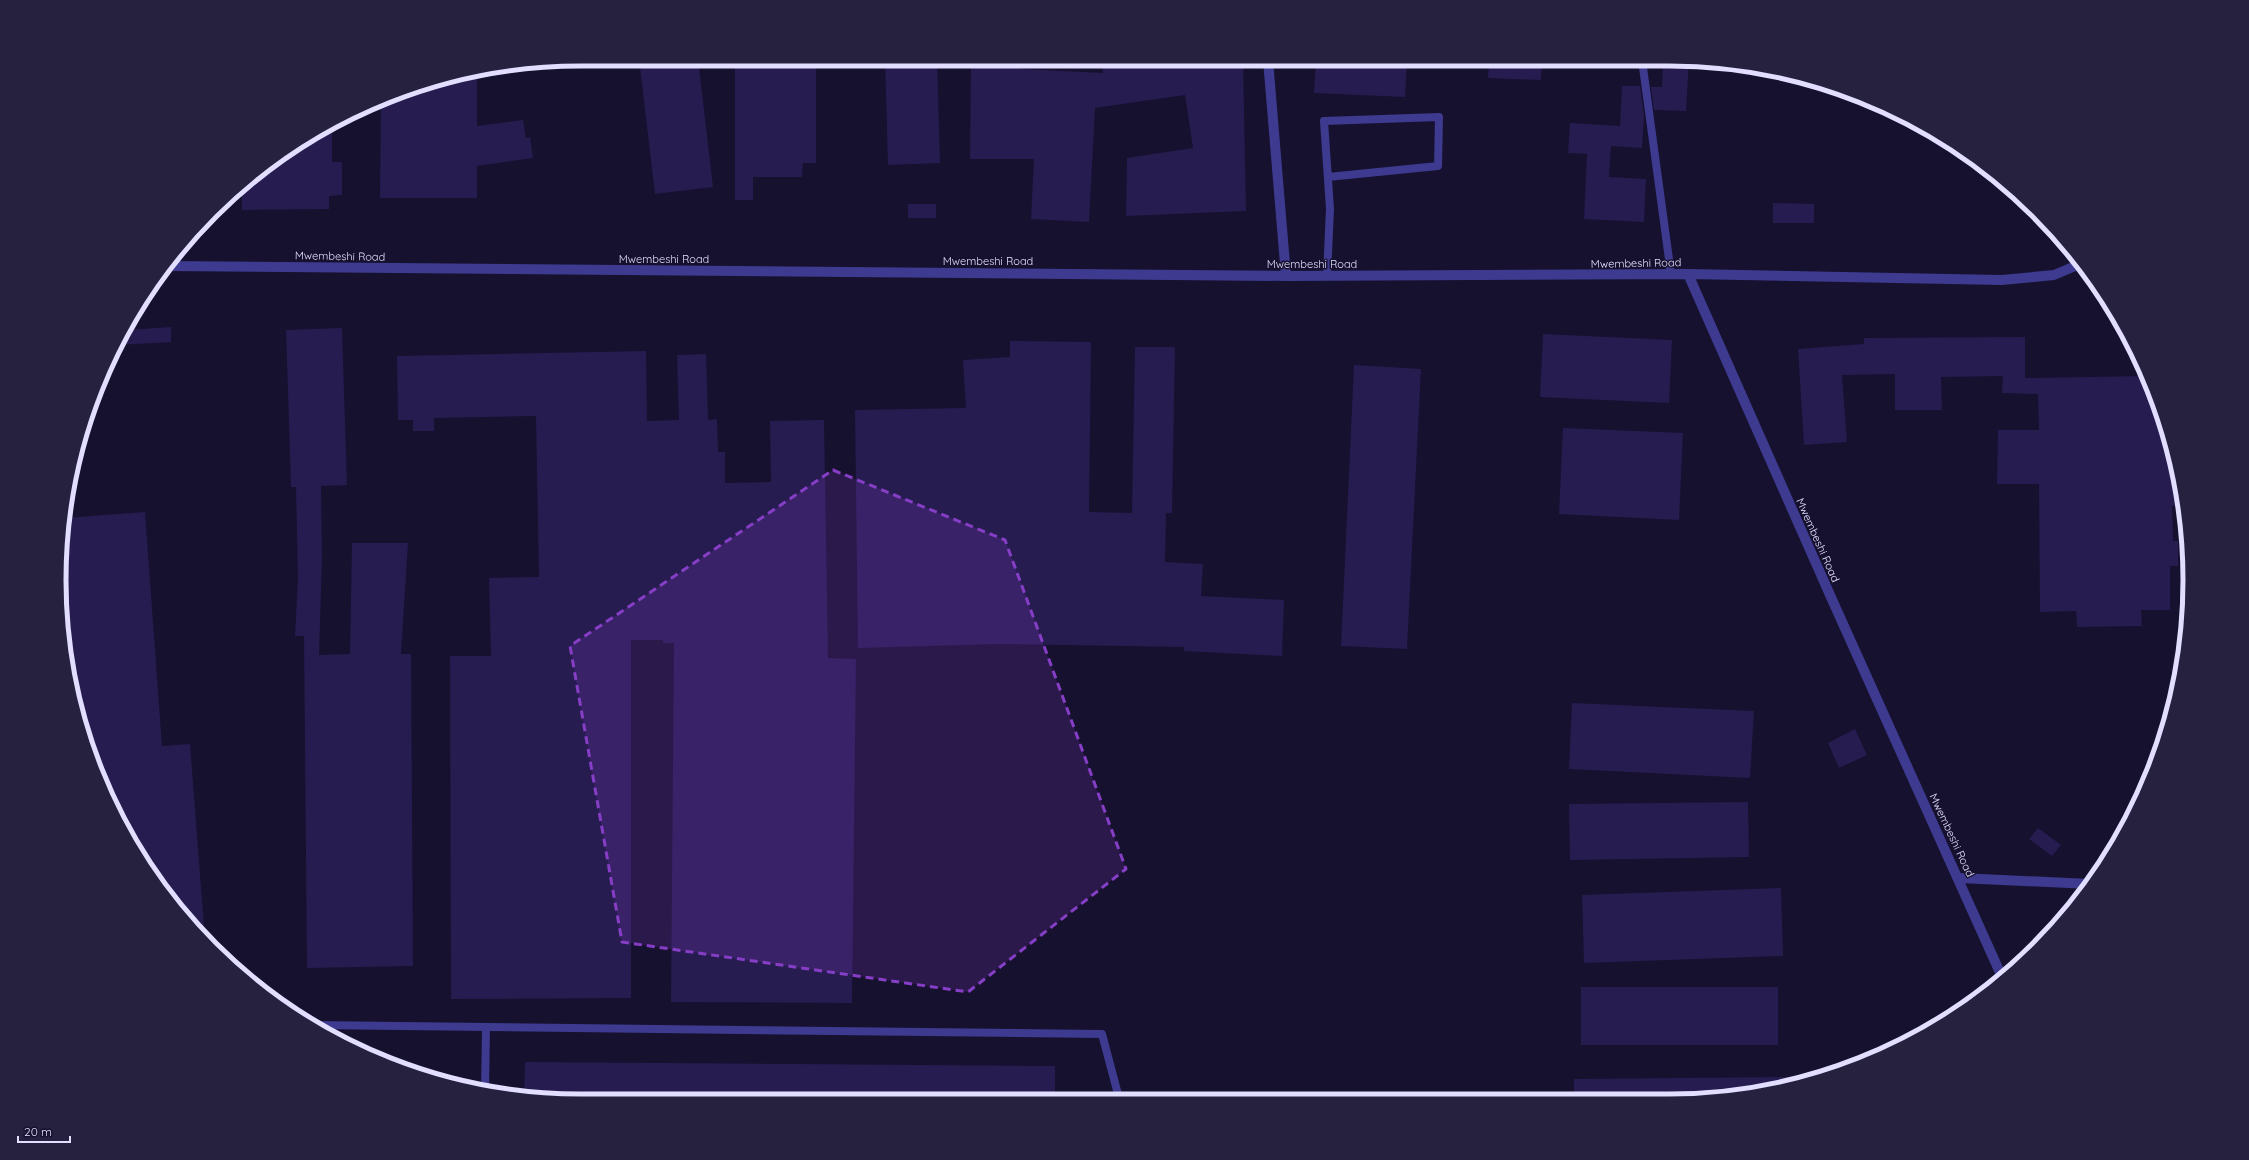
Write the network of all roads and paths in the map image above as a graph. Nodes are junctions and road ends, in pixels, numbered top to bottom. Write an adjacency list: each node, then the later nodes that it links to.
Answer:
1 (1268, 66): 8 (street)
2 (1643, 66): 6 (lane)
3 (1328, 178): 3 (lane); 9 (lane)
4 (173, 266): 8 (street, Mwembeshi Road)
5 (2076, 266): 7 (street)
6 (1671, 274): 7 (street, Mwembeshi Road); 9 (street, Mwembeshi Road)
7 (1688, 274): 10 (street, Mwembeshi Road)
8 (1286, 276): 9 (street, Mwembeshi Road)
9 (1327, 276)
10 (1959, 878): 11 (street); 12 (street, Mwembeshi Road)
11 (2084, 884)
12 (2000, 973)
13 (323, 1025): 14 (lane)
14 (486, 1028): 15 (lane); 16 (lane)
15 (486, 1085)
16 (1118, 1094)

